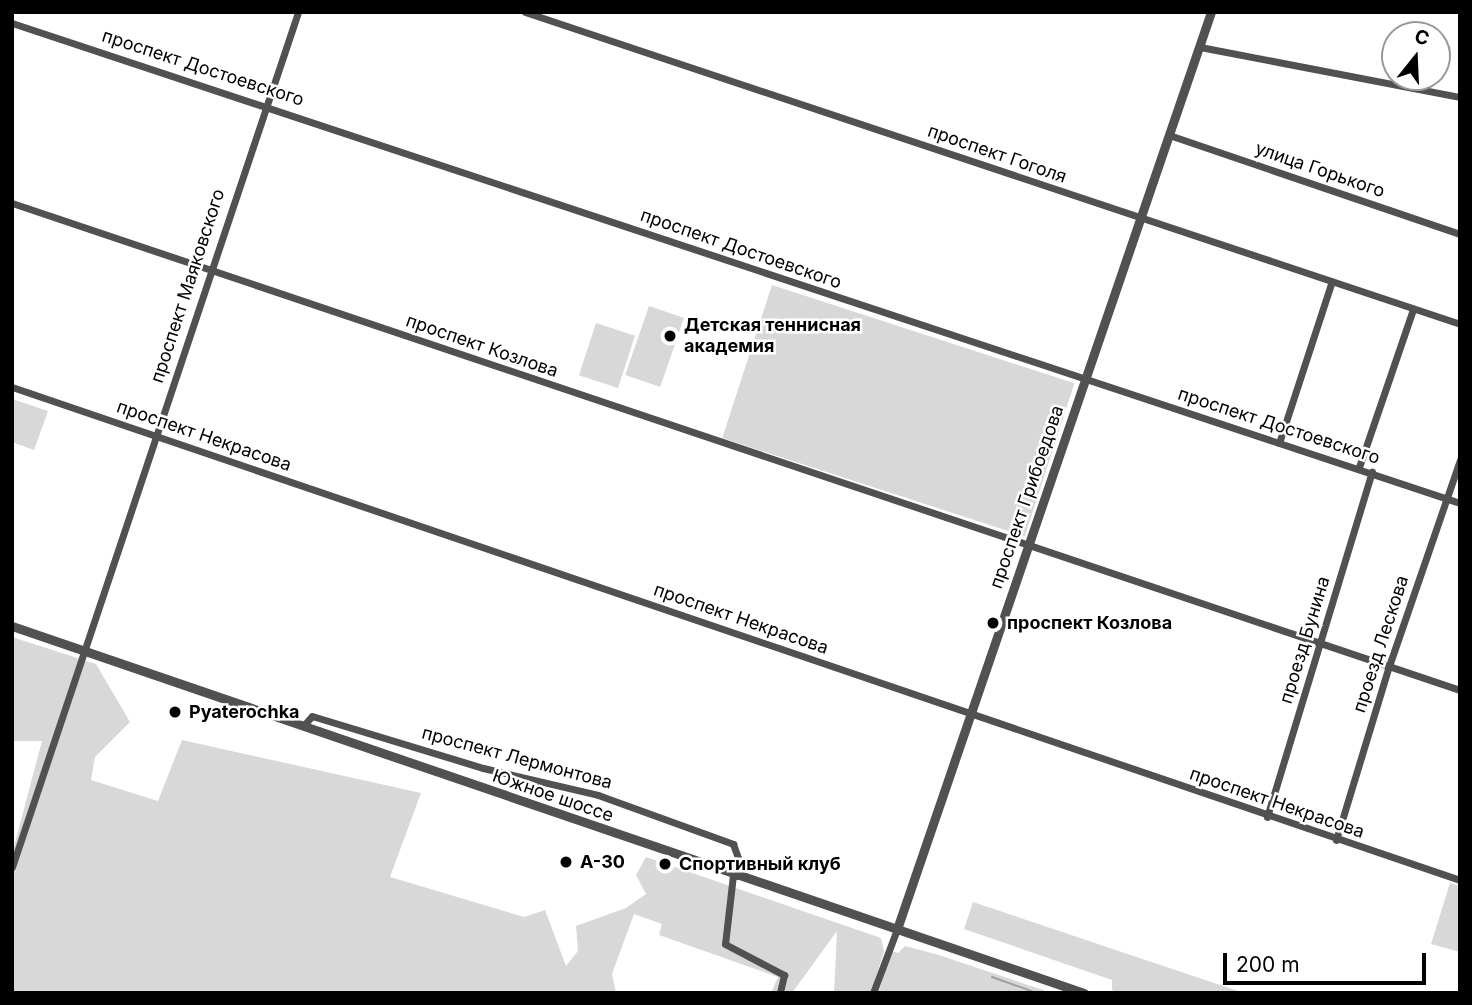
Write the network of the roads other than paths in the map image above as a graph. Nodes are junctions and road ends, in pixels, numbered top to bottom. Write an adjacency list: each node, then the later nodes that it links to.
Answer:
1 (298, 12): 7 (street, проспект Маяковского)
2 (525, 12): 10 (street, проспект Гоголя)
3 (1211, 12): 5 (street, проспект Грибоедова)
4 (12, 23): 7 (street, проспект Достоевского)
5 (1200, 47): 6 (street); 8 (street, проспект Грибоедова)
6 (1460, 97)
7 (268, 105): 12 (street, проспект Маяковского); 16 (street, проспект Достоевского)
8 (1169, 135): 10 (street, проспект Грибоедова); 11 (street, улица Горького)
9 (12, 203): 12 (street, проспект Козлова)
10 (1140, 219): 13 (street, проспект Гоголя); 16 (street, проспект Грибоедова)
11 (1460, 234)
12 (208, 270): 18 (street, проспект Маяковского); 25 (street, проспект Козлова)
13 (1332, 281): 14 (street, проспект Гоголя); 19 (street)
14 (1413, 309): 15 (street, проспект Гоголя); 21 (street)
15 (1460, 324)
16 (1083, 381): 19 (street, проспект Достоевского); 25 (street, проспект Грибоедова)
17 (12, 387): 18 (street, проспект Некрасова)
18 (155, 436): 28 (street, проспект Маяковского); 31 (street, проспект Некрасова)
19 (1279, 443): 21 (street, проспект Достоевского)
20 (1460, 460): 23 (street, проезд Лескова)
21 (1359, 467): 22 (street, проспект Достоевского)
22 (1372, 472): 23 (street, проспект Достоевского); 27 (street, проезд Бунина)
23 (1446, 498): 24 (street, проспект Достоевского); 29 (street, проезд Лескова)
24 (1460, 503)
25 (1026, 547): 27 (street, проспект Козлова); 31 (street, проспект Грибоедова)
26 (12, 626): 28 (street, Южное шоссе)
27 (1322, 642): 29 (street, проспект Козлова); 33 (street, проезд Бунина)
28 (83, 651): 32 (street, Южное шоссе); 35 (street, проспект Маяковского)
29 (1389, 666): 30 (street, проспект Козлова); 34 (street, проезд Лескова)
30 (1460, 690)
31 (968, 713): 33 (street, проспект Некрасова); 38 (street, проспект Грибоедова)
32 (303, 726): 36 (street, Южное шоссе); 36 (street, проспект Лермонтова)
33 (1267, 817): 34 (street, проспект Некрасова)
34 (1336, 840): 37 (street, проспект Некрасова)
35 (12, 867)
36 (734, 876): 38 (street, Южное шоссе); 39 (street)
37 (1460, 880)
38 (897, 929): 40 (street, проспект Грибоедова); 41 (street, Южное шоссе)
39 (780, 993)
40 (873, 993)
41 (1084, 993)

